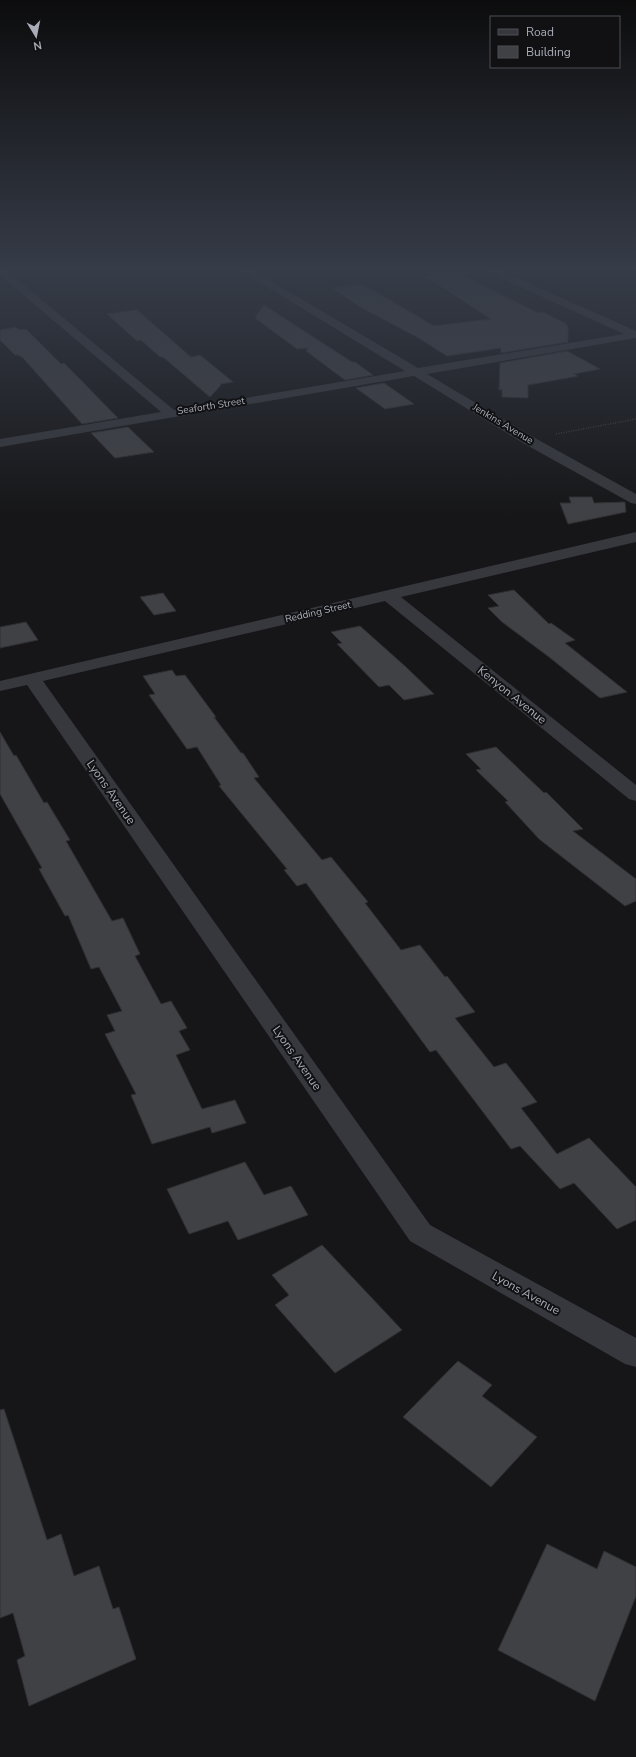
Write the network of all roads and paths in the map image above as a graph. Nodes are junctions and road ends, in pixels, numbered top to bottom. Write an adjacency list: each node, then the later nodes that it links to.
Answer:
1 (99, 353): 5 (street)
2 (385, 353): 4 (street, Jenkins Avenue)
3 (529, 353): 4 (street, Seaforth Street)
4 (417, 372): 5 (street, Seaforth Street); 7 (street, Jenkins Avenue)
5 (170, 413): 8 (street, Seaforth Street)
6 (636, 419): 7 (path)
7 (528, 440): 9 (street, Jenkins Avenue)
8 (0, 443)
9 (636, 500)
10 (636, 537): 11 (street, Redding Street)
11 (388, 595): 12 (street, Redding Street); 14 (street, Kenyon Avenue)
12 (32, 679): 13 (street, Redding Street); 15 (street, Lyons Avenue)
13 (0, 686)
14 (636, 795)
15 (636, 1354)

